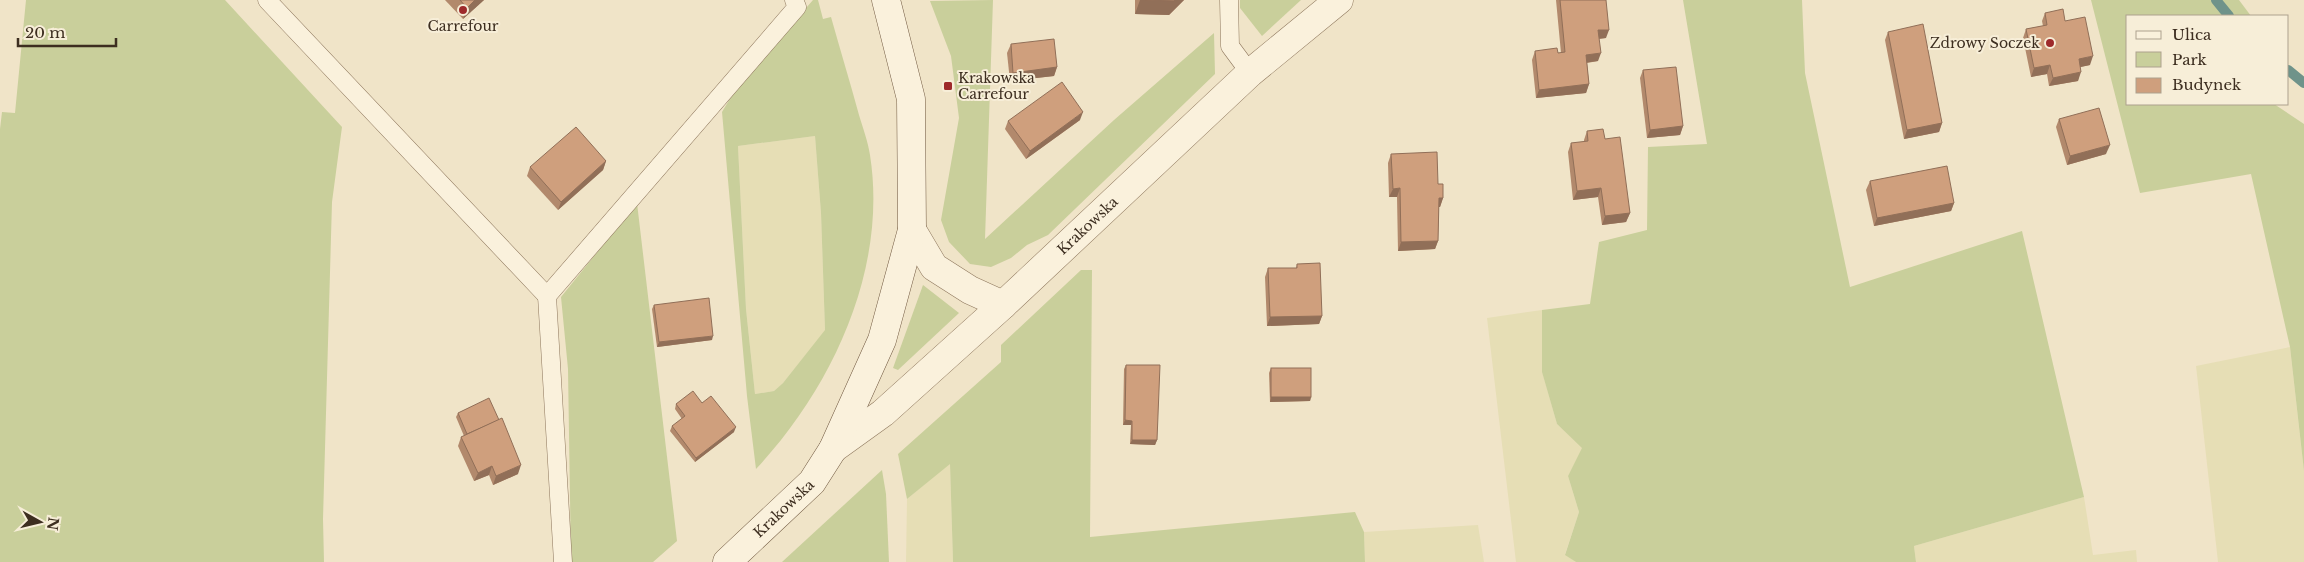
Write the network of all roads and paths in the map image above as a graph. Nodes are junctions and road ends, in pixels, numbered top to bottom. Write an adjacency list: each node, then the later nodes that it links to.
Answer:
1 (268, 0): 8 (lane)
2 (794, 0): 8 (lane)
3 (886, 0): 7 (street, Krakowska)
4 (1229, 0): 6 (lane)
5 (1339, 0): 6 (street, Krakowska)
6 (1250, 74): 9 (street, Krakowska)
7 (912, 230): 9 (street); 10 (street, Krakowska)
8 (547, 296): 11 (lane)
9 (1003, 305): 10 (street, Krakowska)
10 (832, 449): 12 (street, Krakowska)
11 (563, 562)
12 (727, 562)

